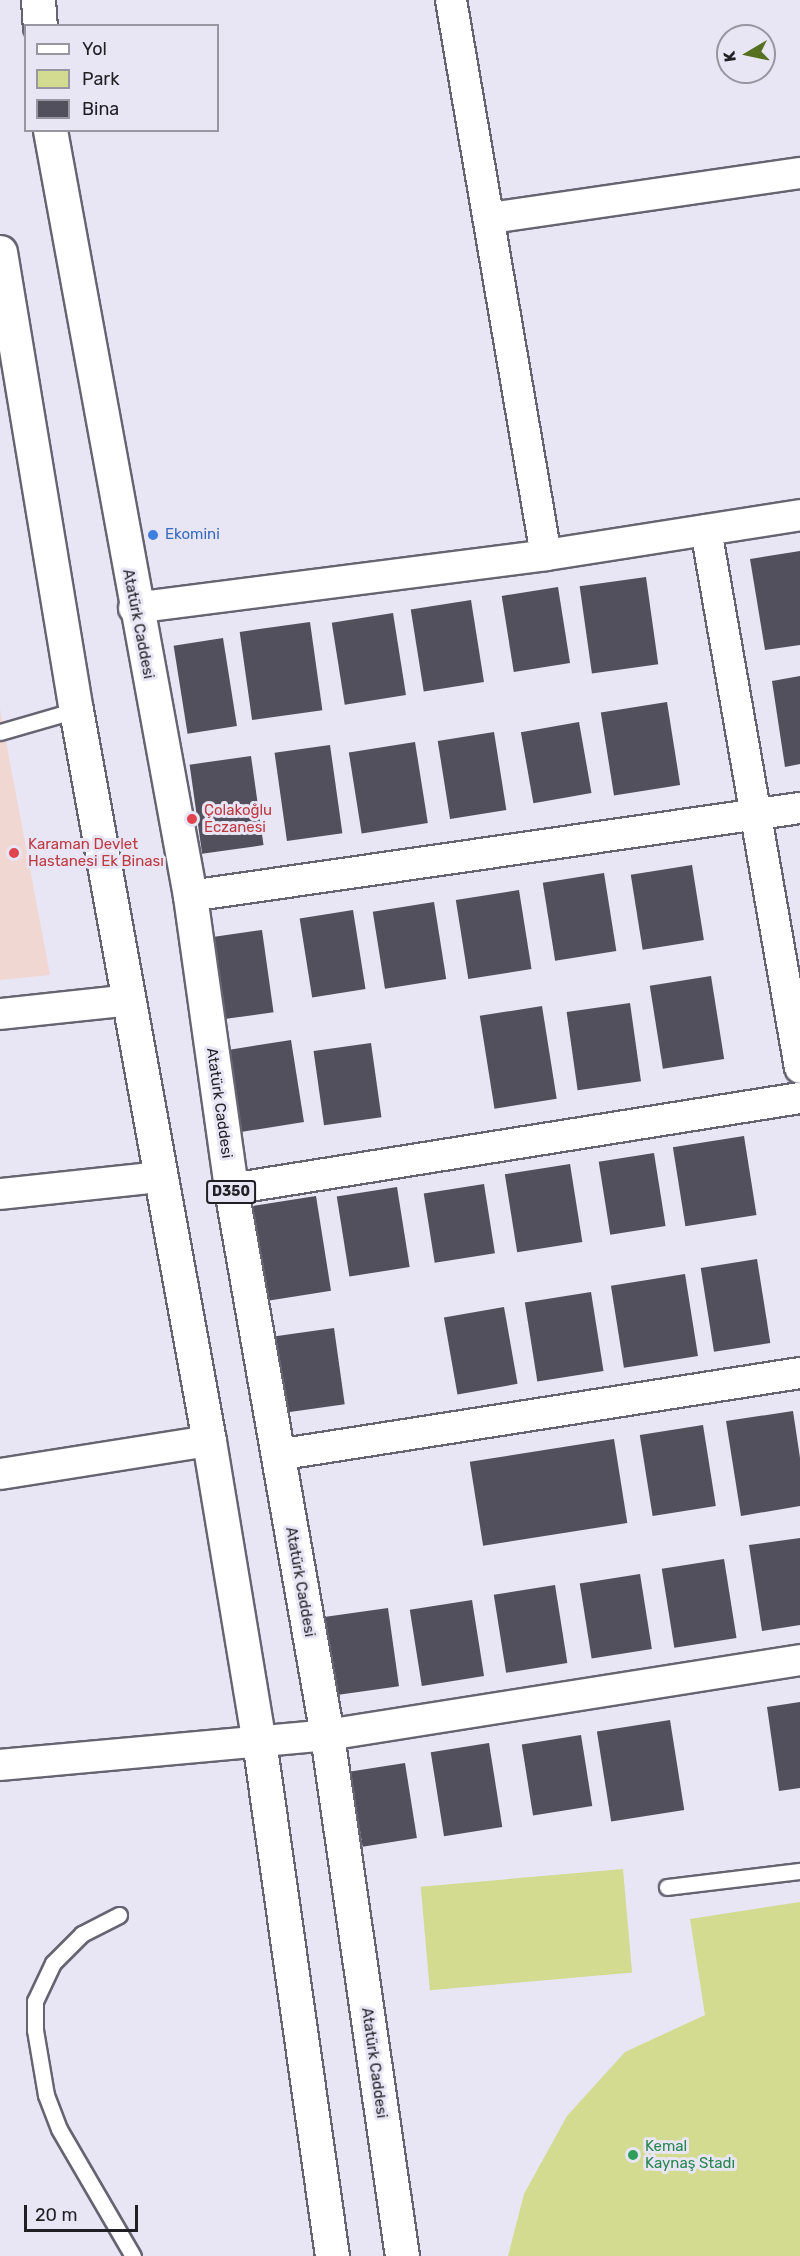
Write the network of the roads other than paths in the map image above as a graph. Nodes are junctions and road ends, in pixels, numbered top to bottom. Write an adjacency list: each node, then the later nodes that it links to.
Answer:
1 (38, 0): 3 (highway)
2 (451, 0): 6 (street)
3 (40, 24)
4 (50, 132): 11 (highway, Atatürk Caddesi / D350)
5 (800, 173): 6 (street)
6 (491, 218): 10 (street)
7 (0, 252): 12 (highway)
8 (800, 516): 9 (street)
9 (706, 530): 10 (street); 15 (street)
10 (546, 555): 11 (street)
11 (134, 608): 16 (highway, Atatürk Caddesi / D350)
12 (76, 710): 13 (lane); 17 (highway)
13 (0, 732)
14 (800, 808): 15 (street)
15 (756, 816): 16 (street); 19 (street)
16 (190, 896): 22 (highway, Atatürk Caddesi / D350)
17 (130, 1000): 18 (street); 21 (highway)
18 (0, 1014)
19 (800, 1068)
20 (800, 1098): 22 (street)
21 (160, 1177): 23 (street); 25 (highway)
22 (231, 1189): 26 (highway, Atatürk Caddesi / D350)
23 (0, 1194)
24 (800, 1373): 26 (street)
25 (209, 1441): 27 (street); 30 (highway)
26 (277, 1455): 29 (highway, Atatürk Caddesi / D350)
27 (0, 1474)
28 (800, 1660): 29 (street)
29 (327, 1735): 30 (street); 37 (highway, Atatürk Caddesi / D350)
30 (258, 1741): 31 (street); 36 (highway)
31 (0, 1765)
32 (800, 1871): 33 (lane)
33 (667, 1887)
34 (119, 1915): 35 (lane)
35 (133, 2256)
36 (332, 2256)
37 (402, 2256)

